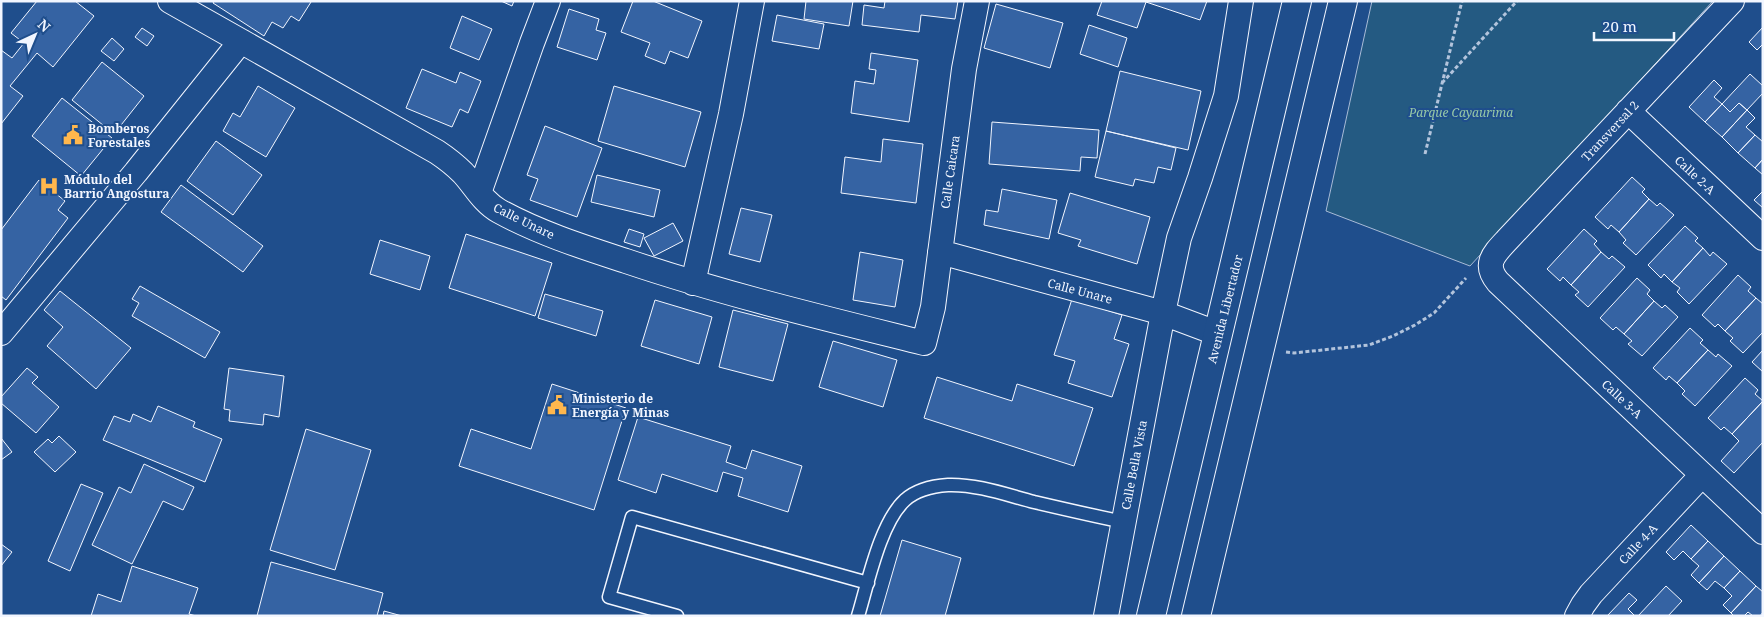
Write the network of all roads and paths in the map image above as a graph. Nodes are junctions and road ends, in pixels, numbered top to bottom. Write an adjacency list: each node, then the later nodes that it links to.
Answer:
1 (170, 1): 11 (street, Calle Unare)
2 (548, 1): 15 (street)
3 (752, 1): 19 (street)
4 (977, 1): 17 (street, Calle Caicara)
5 (1241, 1): 20 (street)
6 (1298, 1): 22 (main road, Avenida Libertador)
7 (1343, 1): 24 (main road)
8 (1462, 1): 12 (path)
9 (1517, 1): 12 (path)
10 (1732, 1): 13 (street, Transversal 2)
11 (241, 41): 15 (street, Calle Unare); 21 (street)
12 (1442, 83): 14 (path)
13 (1628, 111): 16 (street, Calle 2-A); 18 (street, Transversal 2)
14 (1425, 154)
15 (479, 193): 19 (street, Calle Unare)
16 (1763, 238)
17 (940, 252): 20 (street, Calle Unare); 23 (street, Calle Caicara)
18 (1490, 262): 24 (path); 25 (street, Calle 3-A)
19 (693, 282): 23 (street, Calle Unare)
20 (1163, 314): 22 (street, Calle Unare); 26 (street, Calle Bella Vista)
21 (1, 333)
22 (1219, 334): 24 (main road); 32 (main road, Avenida Libertador)
23 (924, 342)
24 (1261, 349): 33 (main road)
25 (1702, 475): 27 (street, Calle 3-A); 34 (street, Calle 4-A)
26 (1124, 522): 28 (lane); 31 (street, Calle Bella Vista)
27 (1763, 532)
28 (868, 584): 29 (lane); 30 (lane)
29 (677, 616)
30 (858, 616)
31 (1106, 616)
32 (1151, 616)
33 (1196, 616)
34 (1577, 616)

